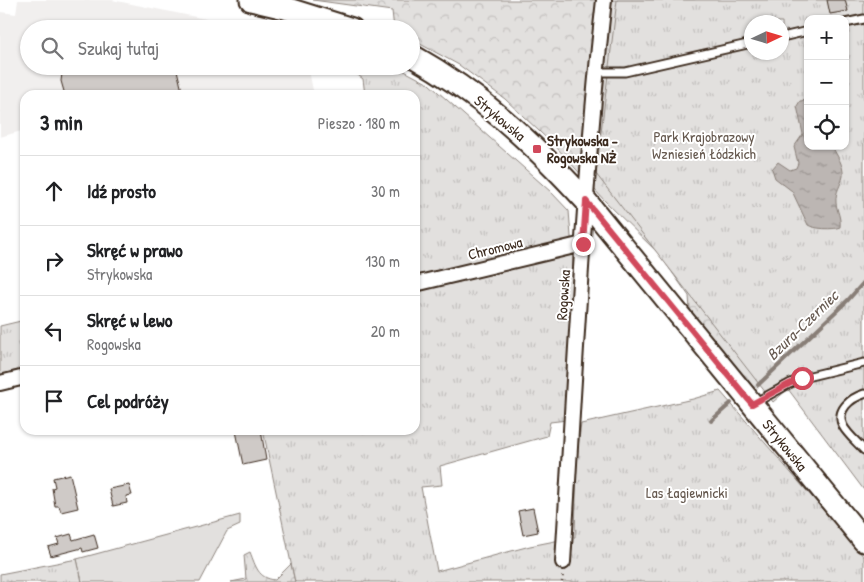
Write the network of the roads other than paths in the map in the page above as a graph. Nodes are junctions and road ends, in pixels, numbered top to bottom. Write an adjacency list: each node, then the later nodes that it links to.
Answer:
1 (251, 0): 3 (main road)
2 (604, 0): 10 (street, Rogowska)
3 (323, 20)
4 (864, 20): 5 (lane)
5 (849, 22)
6 (804, 32): 7 (lane)
7 (789, 35)
8 (744, 45): 10 (lane)
9 (420, 61): 11 (main road, Strykowska)
10 (596, 72): 11 (street, Rogowska)
11 (586, 201): 12 (street, Rogowska); 18 (main road, Strykowska)
12 (583, 244): 13 (street, Chromowa); 21 (street, Rogowska)
13 (420, 283)
14 (864, 363): 18 (lane)
15 (20, 378): 16 (street)
16 (0, 383)
17 (864, 394): 19 (lane)
18 (752, 404): 20 (main road, Strykowska)
19 (864, 450)
20 (864, 541)
21 (562, 562)

